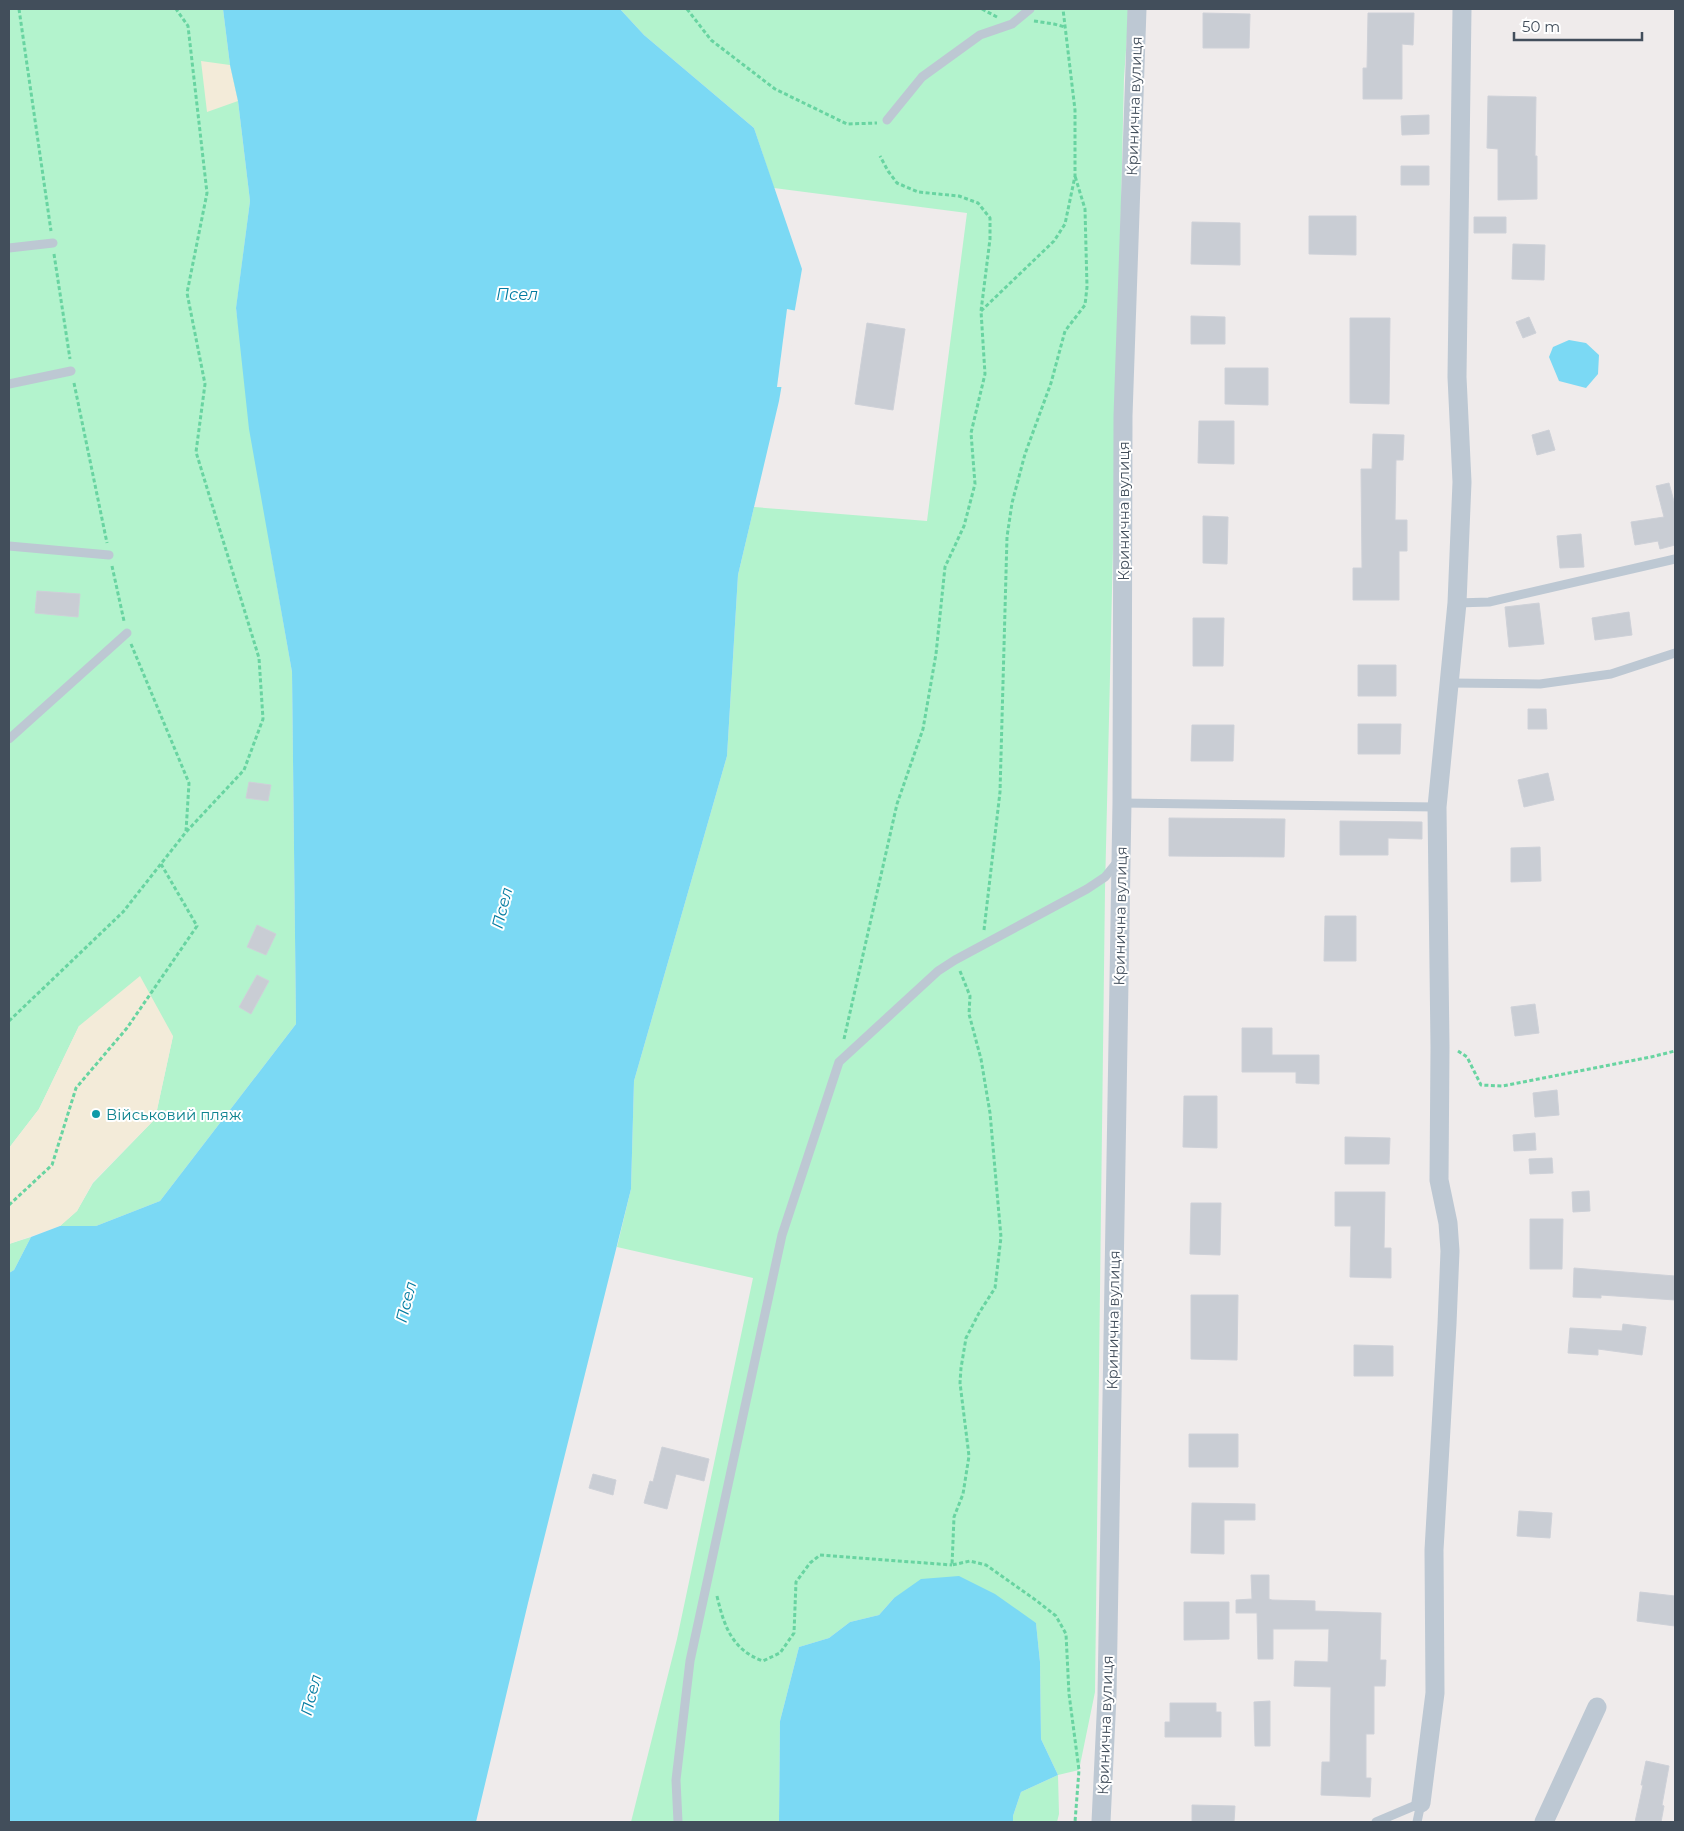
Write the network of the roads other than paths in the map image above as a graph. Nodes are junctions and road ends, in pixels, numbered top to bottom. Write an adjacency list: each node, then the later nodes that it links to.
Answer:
1 (1030, 9): 4 (lane)
2 (1137, 9): 17 (street, Кринична вулиця)
3 (1462, 9): 12 (street)
4 (887, 120)
5 (53, 243): 6 (lane)
6 (9, 248)
7 (71, 371): 8 (lane)
8 (9, 384)
9 (9, 546): 10 (lane)
10 (109, 555)
11 (1675, 559): 12 (lane)
12 (1457, 603): 15 (street)
13 (127, 633): 16 (lane)
14 (1675, 653): 15 (lane)
15 (1450, 683): 18 (street)
16 (9, 739)
17 (1122, 802): 18 (lane); 19 (street, Кринична вулиця)
18 (1438, 807): 21 (street)
19 (1121, 857): 22 (lane); 23 (street, Кринична вулиця)
20 (1597, 1707): 26 (street)
21 (1421, 1803): 24 (lane); 25 (lane)
22 (678, 1822)
23 (1101, 1822)
24 (1376, 1822)
25 (1417, 1822)
26 (1544, 1822)

